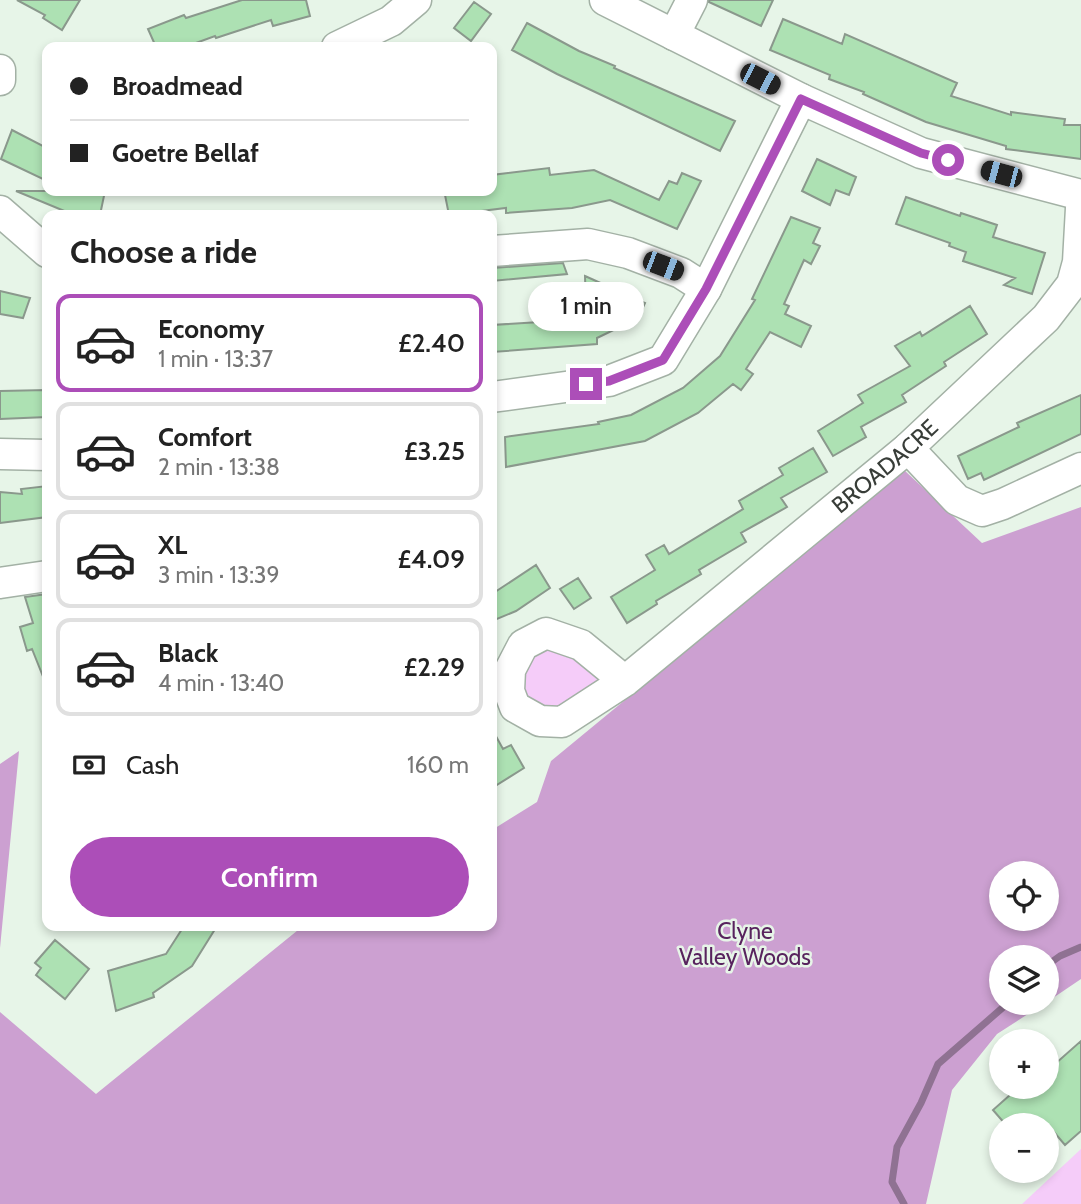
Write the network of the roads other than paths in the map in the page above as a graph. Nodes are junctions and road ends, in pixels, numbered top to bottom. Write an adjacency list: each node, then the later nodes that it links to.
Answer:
1 (416, 0): 5 (street)
2 (605, 0): 4 (street)
3 (692, 0): 4 (street)
4 (674, 35): 8 (street)
5 (347, 42)
6 (0, 70): 7 (street)
7 (0, 80)
8 (801, 99): 9 (street); 14 (street)
9 (1081, 195)
10 (1081, 208): 16 (street, BROADACRE)
11 (0, 211): 12 (street)
12 (42, 248)
13 (497, 251): 14 (street)
14 (706, 289): 15 (street)
15 (497, 396)
16 (908, 449): 19 (street); 22 (street, BROADACRE)
17 (0, 454): 18 (street)
18 (42, 455)
19 (1081, 468)
20 (42, 577): 21 (street)
21 (0, 583)
22 (625, 681)

